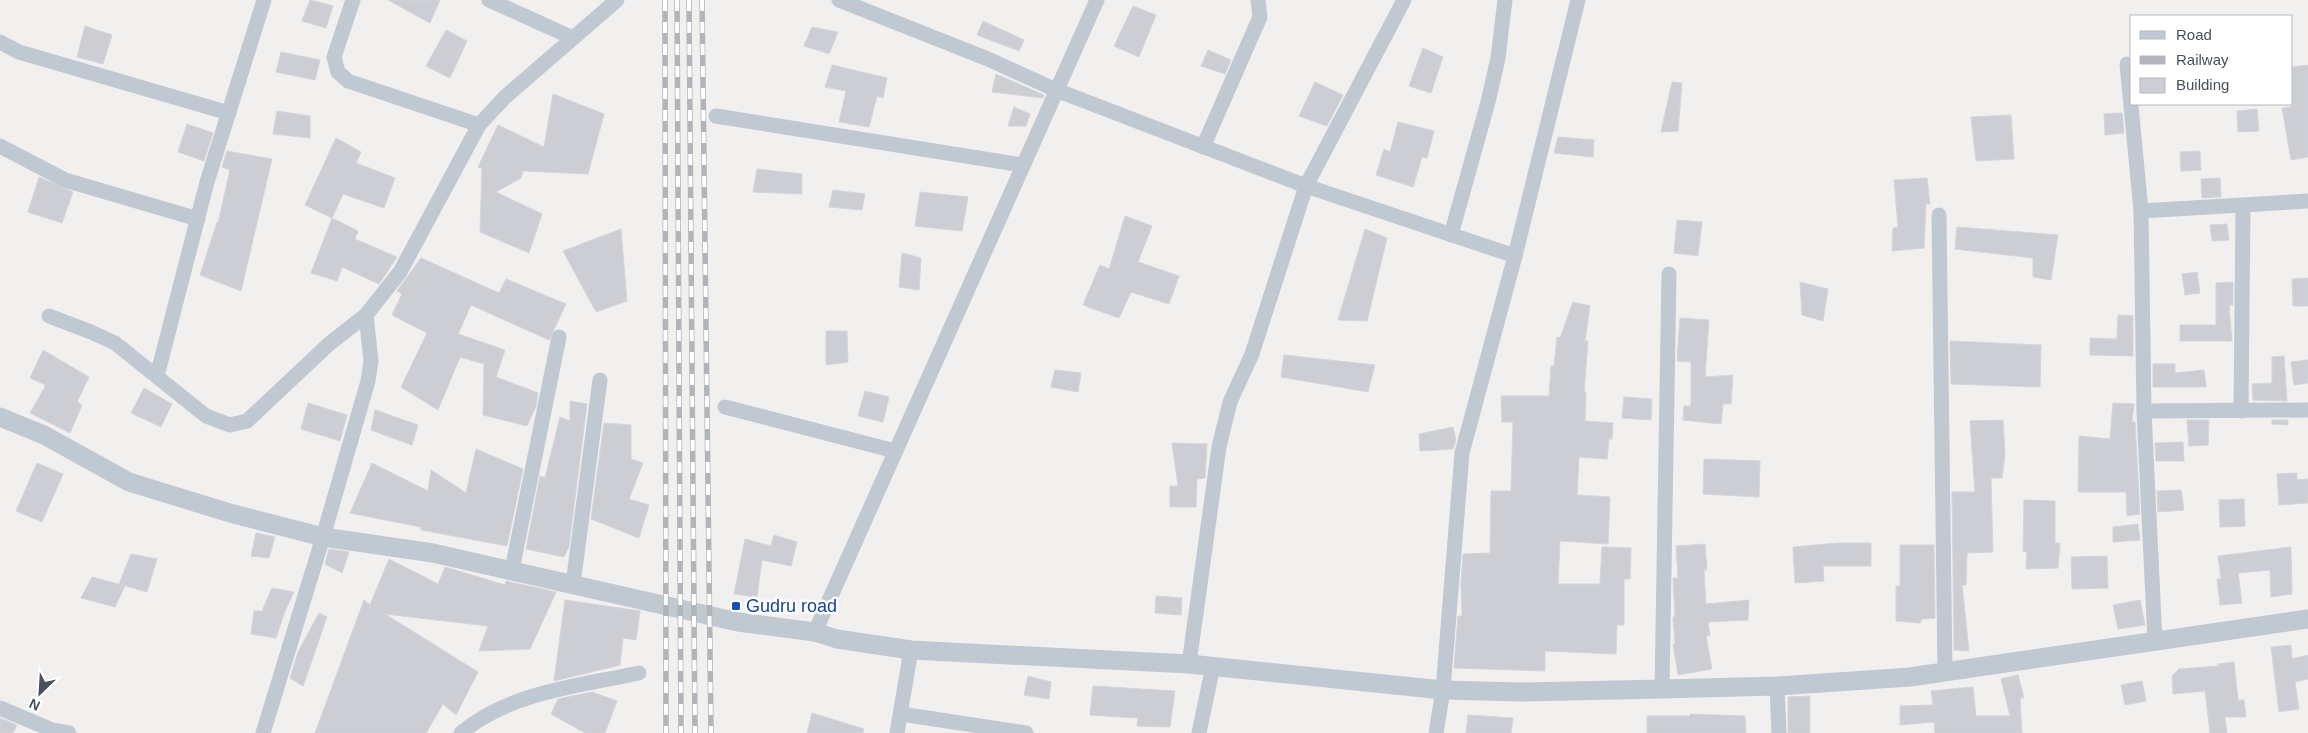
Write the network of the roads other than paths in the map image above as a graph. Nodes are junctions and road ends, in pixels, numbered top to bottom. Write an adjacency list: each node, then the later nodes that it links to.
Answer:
1 (264, 0): 17 (street)
2 (353, 0): 19 (street)
3 (489, 0): 11 (street)
4 (617, 0): 11 (street)
5 (839, 0): 14 (street)
6 (1097, 0): 14 (street)
7 (1258, 0): 21 (street)
8 (1404, 0): 23 (street)
9 (1505, 0): 29 (street)
10 (1578, 0): 30 (street)
11 (573, 38): 19 (street)
12 (0, 42): 17 (street)
13 (2127, 64): 15 (street)
14 (1056, 90): 21 (street); 22 (street)
15 (2130, 96)
16 (2131, 105): 26 (street)
17 (228, 114): 28 (street)
18 (716, 116): 22 (street)
19 (479, 125): 32 (street)
20 (0, 146): 28 (street)
21 (1203, 147): 23 (street)
22 (1022, 165): 42 (street)
23 (1306, 186): 29 (street); 50 (street)
24 (2308, 201): 25 (street)
25 (2243, 206): 26 (street); 38 (street)
26 (2141, 211): 40 (street)
27 (1939, 215): 53 (street)
28 (198, 219): 35 (street)
29 (1451, 235): 30 (street)
30 (1515, 256): 56 (street)
31 (1669, 274): 55 (street)
32 (366, 315): 35 (street); 43 (street)
33 (49, 316): 35 (street)
34 (559, 338): 44 (street)
35 (157, 376)
36 (600, 380): 45 (street)
37 (725, 407): 42 (street)
38 (2242, 410): 39 (street); 40 (street)
39 (2308, 410)
40 (2144, 411): 48 (street)
41 (0, 417): 43 (street)
42 (895, 451): 47 (street)
43 (323, 537): 44 (street); 61 (street)
44 (512, 570): 45 (street)
45 (573, 584): 47 (street)
46 (2308, 619): 48 (street)
47 (814, 632): 49 (street)
48 (2155, 641): 53 (street)
49 (911, 650): 50 (street); 58 (street)
50 (1189, 664): 51 (street)
51 (1212, 666): 56 (street); 65 (street)
52 (639, 673): 62 (street)
53 (1945, 673): 54 (street)
54 (1777, 686): 55 (street); 67 (street)
55 (1662, 689): 56 (street)
56 (1443, 690): 66 (street)
57 (0, 708): 59 (street)
58 (901, 714): 63 (street); 64 (street)
59 (53, 731): 60 (street)
60 (69, 733)
61 (263, 733)
62 (461, 733)
63 (897, 733)
64 (1026, 733)
65 (1199, 733)
66 (1436, 733)
67 (1779, 733)

